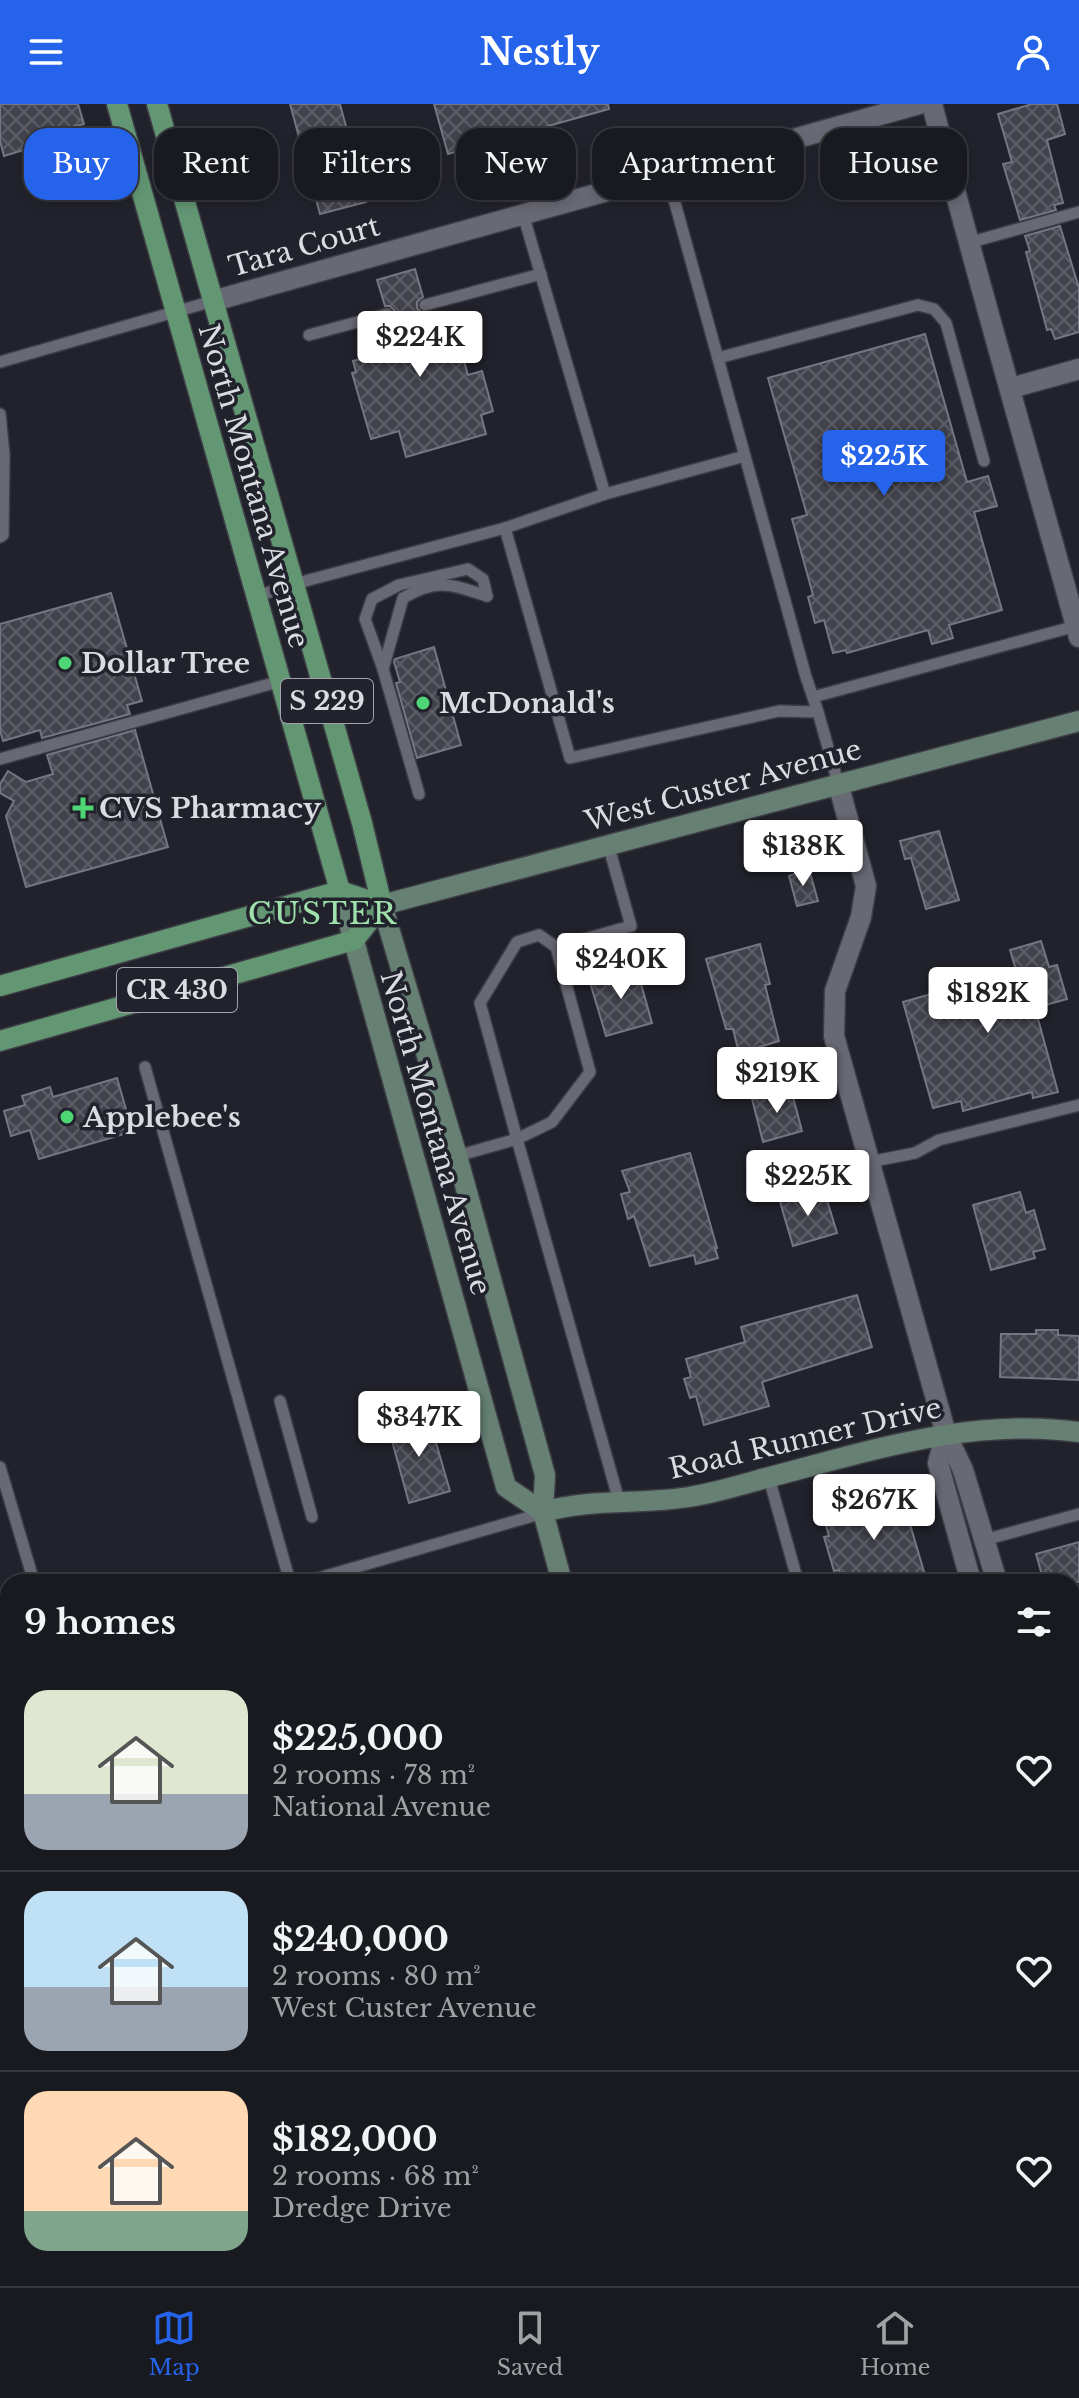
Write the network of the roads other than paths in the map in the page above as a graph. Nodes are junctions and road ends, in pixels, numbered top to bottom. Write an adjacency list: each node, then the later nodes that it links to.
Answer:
1 (117, 104): 14 (main road, North Montana Avenue / S 229)
2 (157, 104): 12 (main road, North Montana Avenue / S 229)
3 (919, 104): 5 (street, Tara Court)
4 (932, 104): 10 (street)
5 (804, 136)
6 (592, 195): 9 (street, Tara Court)
7 (674, 200): 17 (lane)
8 (1079, 212): 10 (lane)
9 (523, 214): 11 (lane); 12 (street, Tara Court)
10 (968, 243): 20 (street)
11 (541, 274): 13 (lane); 24 (lane)
12 (213, 301): 14 (lane); 27 (main road, North Montana Avenue / S 229)
13 (425, 305)
14 (175, 312): 18 (lane); 28 (main road, North Montana Avenue / S 229)
15 (387, 314): 16 (lane)
16 (309, 335)
17 (718, 358): 22 (lane); 23 (lane)
18 (0, 362)
19 (1079, 369): 20 (street)
20 (1011, 388): 29 (street)
21 (0, 414): 26 (lane)
22 (745, 456): 24 (lane); 32 (lane)
23 (984, 461)
24 (605, 494): 25 (lane)
25 (505, 528): 27 (lane); 33 (lane)
26 (0, 537)
27 (294, 584): 28 (lane); 40 (main road, North Montana Avenue / S 229)
28 (257, 596): 31 (main road, North Montana Avenue / S 229)
29 (1078, 632): 32 (lane)
30 (383, 669): 30 (lane); 37 (lane)
31 (281, 681): 35 (lane); 39 (main road, North Montana Avenue / S 229)
32 (813, 697): 33 (lane)
33 (818, 712): 36 (lane)
34 (1079, 721): 36 (main road, West Custer Avenue)
35 (0, 759)
36 (838, 783): 38 (main road, West Custer Avenue); 49 (street)
37 (419, 794)
38 (608, 844): 40 (main road, West Custer Avenue); 42 (lane)
39 (340, 891): 40 (main road); 41 (main road, North Montana Avenue / S 229); 43 (main road, CR 430)
40 (382, 905): 41 (main road); 48 (main road, North Montana Avenue / S 229)
41 (354, 940): 44 (main road, CR 430); 56 (main road, North Montana Avenue / S 229)
42 (556, 947): 47 (lane); 47 (lane)
43 (0, 986)
44 (0, 1041)
45 (145, 1067): 61 (lane)
46 (1079, 1105): 49 (lane)
47 (517, 1139): 48 (lane); 55 (lane)
48 (457, 1156): 56 (main road, North Montana Avenue / S 229)
49 (869, 1162): 52 (street)
50 (280, 1401): 58 (lane)
51 (1079, 1432): 52 (main road, Road Runner Drive)
52 (946, 1434): 54 (main road, Road Runner Drive); 59 (street); 65 (street)
53 (0, 1467): 60 (lane)
54 (769, 1478): 55 (main road, Road Runner Drive); 64 (lane)
55 (619, 1501): 56 (main road, Road Runner Drive)
56 (543, 1512): 62 (lane); 63 (main road, North Montana Avenue / S 229)
57 (1079, 1514): 59 (lane)
58 (312, 1517)
59 (984, 1540): 66 (street)
60 (32, 1574)
61 (288, 1574)
62 (332, 1574)
63 (560, 1574)
64 (796, 1574)
65 (969, 1574)
66 (995, 1574)

